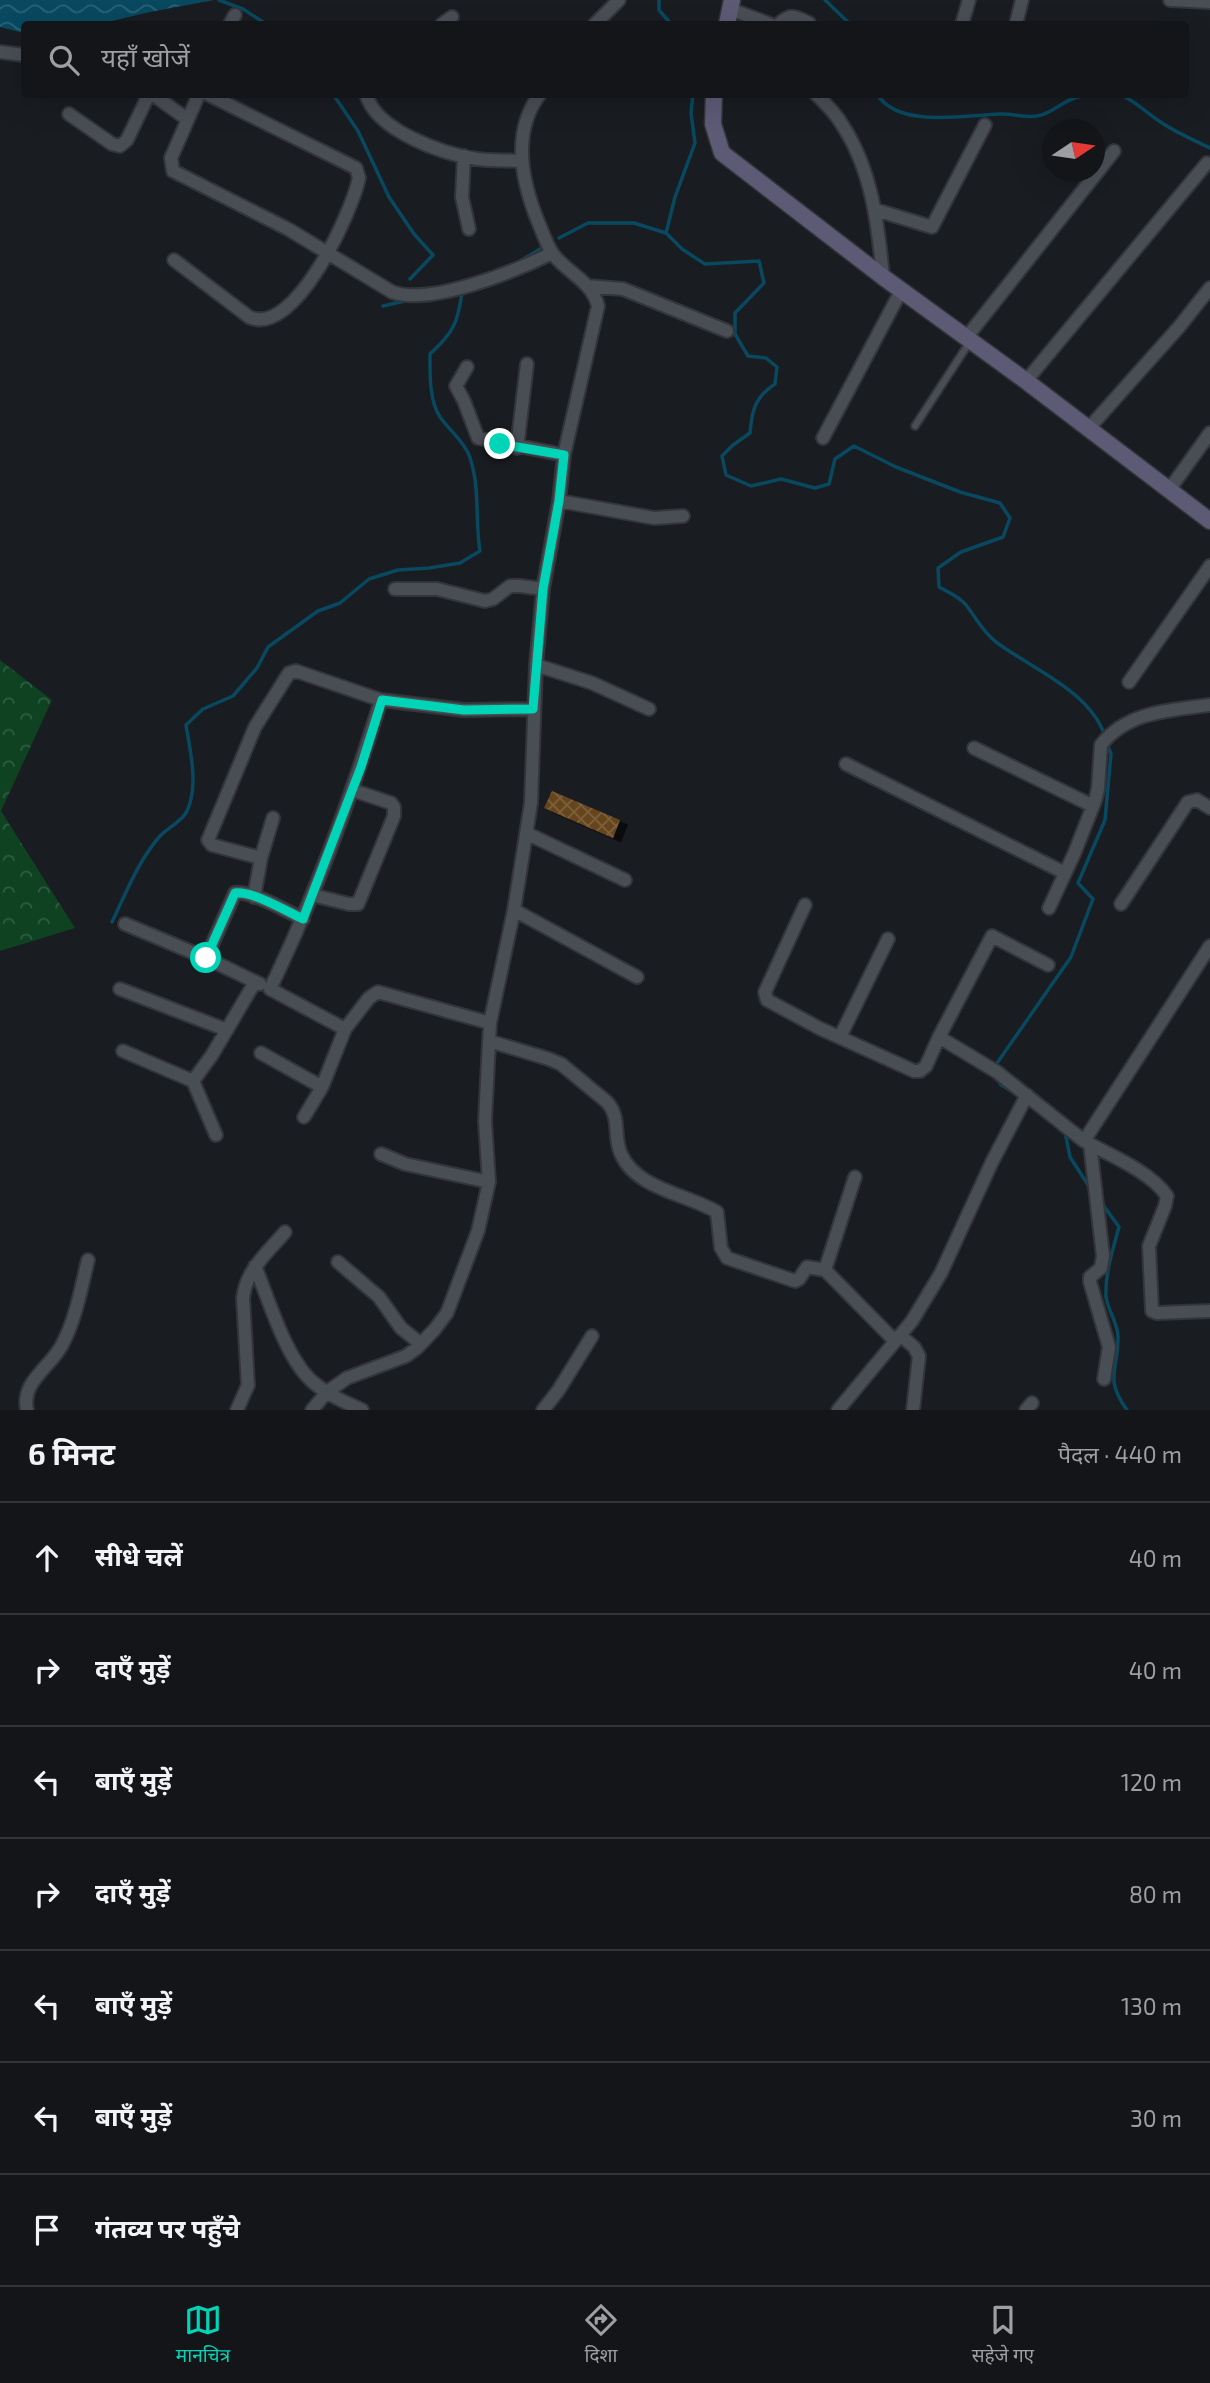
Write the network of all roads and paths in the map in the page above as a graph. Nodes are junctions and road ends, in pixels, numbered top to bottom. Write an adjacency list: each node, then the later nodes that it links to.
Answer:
1 (619, 0): 7 (street)
2 (969, 0): 11 (street)
3 (1022, 0): 12 (street)
4 (1170, 0): 5 (street)
5 (1210, 2)
6 (730, 11): 8 (street)
7 (598, 21)
8 (761, 21)
9 (782, 21): 10 (street)
10 (805, 21)
11 (963, 21)
12 (1017, 21)
13 (0, 52): 14 (street)
14 (21, 55)
15 (148, 98): 23 (street)
16 (156, 98): 24 (street)
17 (197, 98): 24 (street)
18 (215, 98): 33 (street)
19 (367, 98): 27 (street)
20 (537, 98): 28 (street)
21 (714, 98): 35 (main road)
22 (819, 98): 30 (street)
23 (69, 114)
24 (187, 119): 33 (street)
25 (985, 125): 30 (street)
26 (1114, 151): 40 (street)
27 (464, 156): 28 (street); 31 (street)
28 (522, 161): 32 (street)
29 (1208, 163): 43 (street)
30 (876, 210): 35 (street)
31 (469, 229)
32 (552, 254): 33 (street); 36 (street)
33 (327, 255): 34 (street)
34 (174, 260)
35 (883, 278): 38 (main road)
36 (587, 286): 39 (street); 49 (street)
37 (1210, 288): 45 (street)
38 (901, 291): 40 (main road); 47 (street)
39 (727, 331)
40 (968, 339): 43 (main road); 44 (lane)
41 (527, 364): 48 (street)
42 (467, 367): 48 (street)
43 (1026, 381): 45 (main road)
44 (915, 426)
45 (1089, 428): 50 (main road)
46 (1210, 433): 50 (street)
47 (823, 438)
48 (517, 447): 49 (street)
49 (564, 455): 51 (street)
50 (1169, 490): 53 (main road)
51 (559, 501): 52 (street); 56 (street)
52 (683, 516)
53 (1208, 517)
54 (1210, 566): 58 (street)
55 (395, 589): 56 (street)
56 (543, 589): 57 (street)
57 (536, 665): 61 (street); 62 (street)
58 (1129, 682)
59 (382, 700): 61 (street); 65 (street); 70 (street)
60 (1210, 705): 66 (street)
61 (533, 709): 69 (street)
62 (649, 709)
63 (974, 748): 66 (street)
64 (846, 764): 71 (street)
65 (352, 790): 73 (street); 73 (street)
66 (1093, 806): 71 (street)
67 (1210, 808): 75 (street)
68 (273, 818): 70 (street)
69 (526, 833): 72 (street); 78 (street)
70 (261, 858): 74 (street)
71 (1065, 873): 77 (street)
72 (625, 880)
73 (312, 895): 79 (street)
74 (254, 897): 79 (street); 83 (street)
75 (1121, 904)
76 (805, 905): 92 (street)
77 (1049, 908)
78 (514, 909): 85 (street); 89 (street)
79 (303, 919): 88 (street)
80 (125, 924): 83 (street)
81 (888, 939): 92 (street)
82 (1210, 946): 102 (street)
83 (206, 958): 86 (street)
84 (1048, 965): 93 (street)
85 (637, 977)
86 (255, 982): 88 (street); 91 (street)
87 (120, 989): 91 (street)
88 (270, 989): 90 (street)
89 (490, 1023): 90 (street); 94 (street)
90 (345, 1029): 98 (street)
91 (227, 1030): 97 (street)
92 (840, 1037): 93 (street)
93 (939, 1037): 99 (street)
94 (489, 1041): 105 (street); 110 (street)
95 (123, 1051): 97 (street)
96 (261, 1053): 98 (street)
97 (193, 1081): 101 (street)
98 (321, 1087): 100 (street)
99 (1027, 1096): 102 (street); 113 (street)
100 (304, 1116)
101 (216, 1135)
102 (1087, 1143): 111 (street); 115 (street)
103 (381, 1154): 105 (street)
104 (855, 1177): 110 (street)
105 (489, 1182): 114 (street)
106 (285, 1232): 109 (street)
107 (88, 1260): 117 (street)
108 (338, 1262): 114 (street)
109 (255, 1266): 116 (street); 118 (street)
110 (825, 1270): 113 (street)
111 (1210, 1311)
112 (592, 1336): 121 (street)
113 (897, 1338): 122 (street); 123 (street)
114 (421, 1344): 116 (street)
115 (1104, 1379)
116 (327, 1392): 119 (street); 120 (street)
117 (27, 1410)
118 (237, 1410)
119 (312, 1410)
120 (362, 1410)
121 (543, 1410)
122 (838, 1410)
123 (913, 1410)

